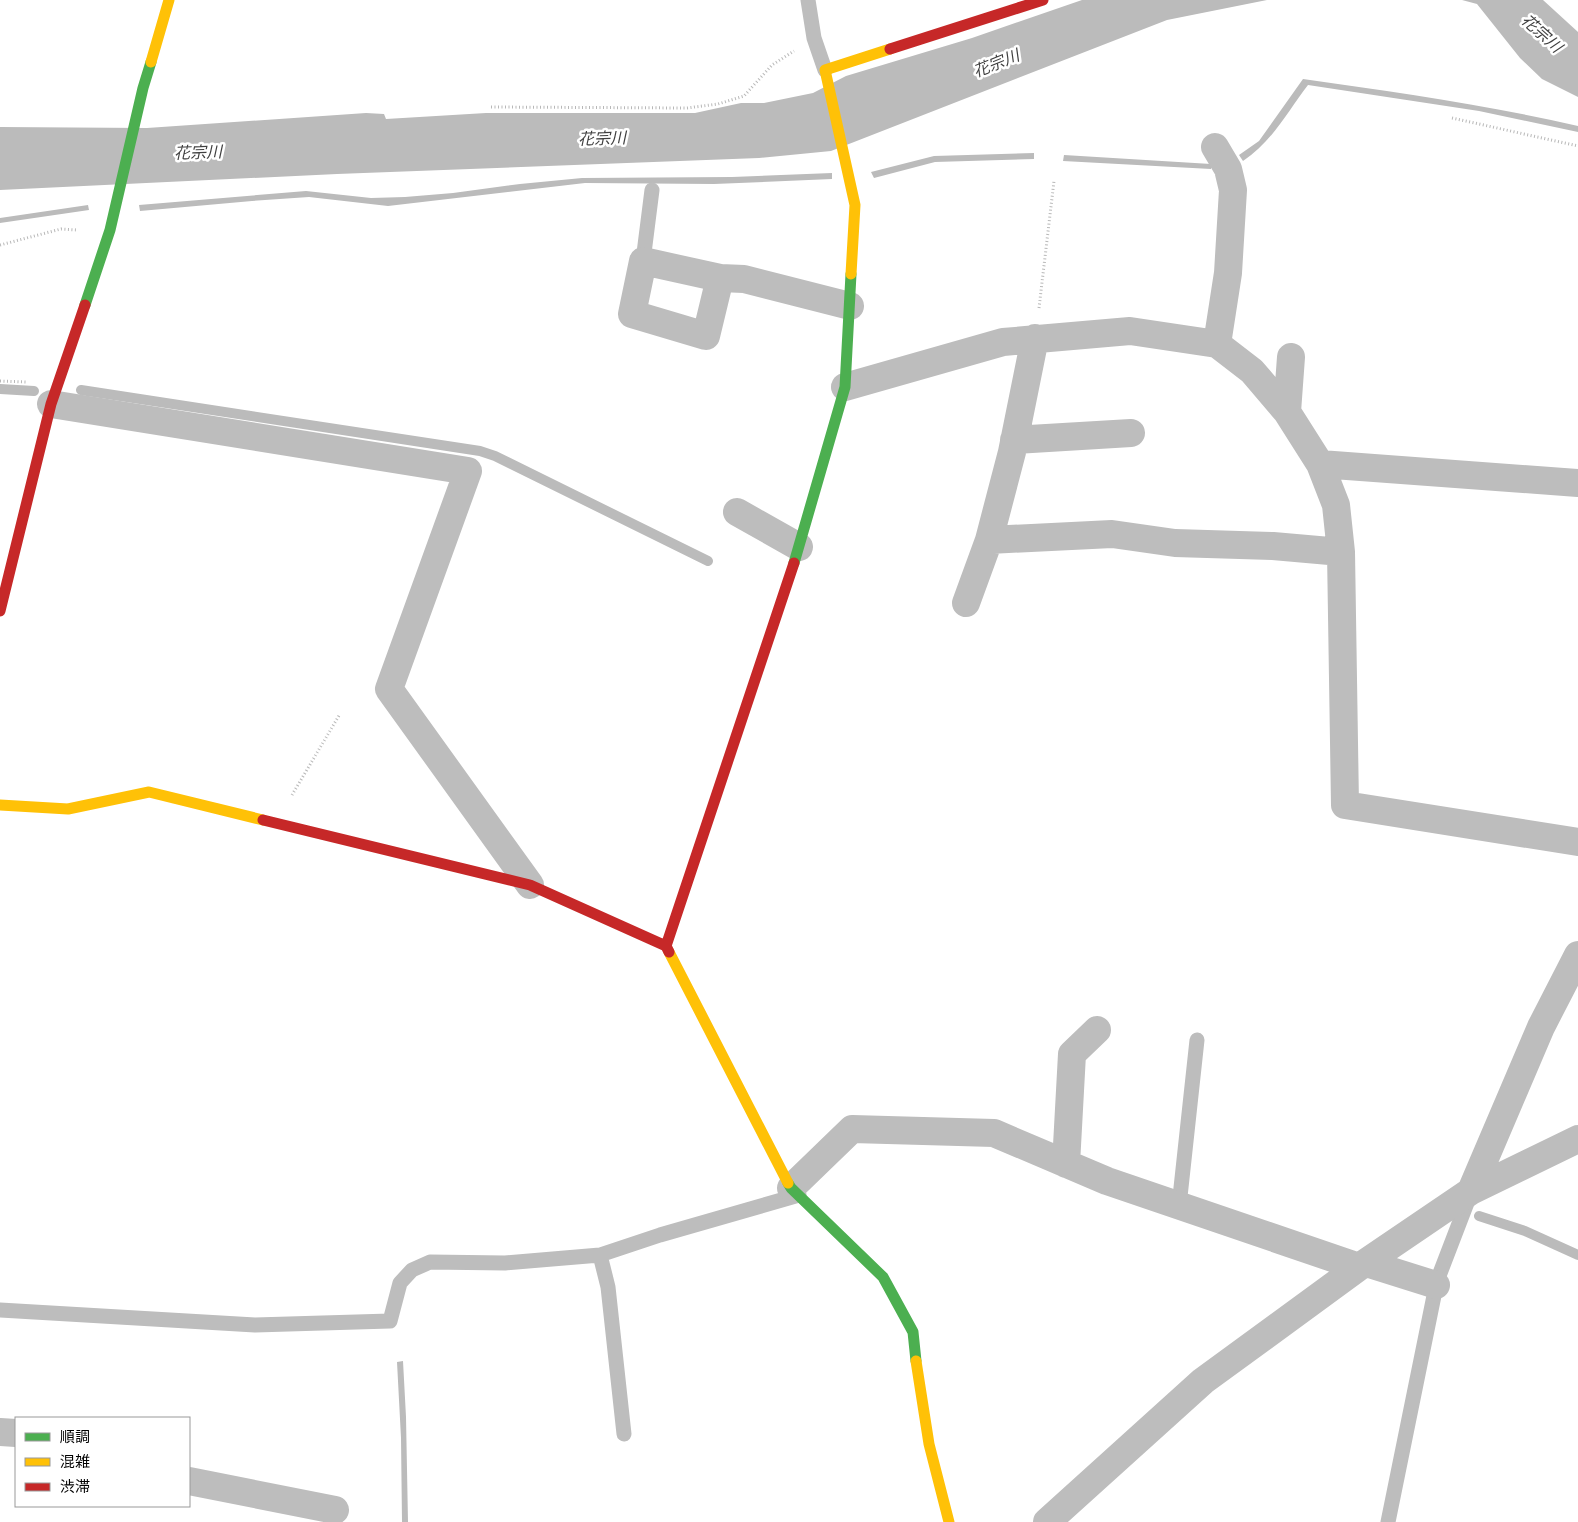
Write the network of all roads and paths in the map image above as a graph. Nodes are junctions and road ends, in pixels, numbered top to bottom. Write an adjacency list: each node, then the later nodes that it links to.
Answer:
1 (168, 0): 12 (street)
2 (808, 0): 4 (lane)
3 (1043, 0): 5 (street)
4 (814, 38): 5 (lane); 6 (path)
5 (825, 70): 16 (street)
6 (491, 107)
7 (1452, 118): 8 (path)
8 (1578, 146)
9 (1215, 147): 18 (street)
10 (1054, 182): 17 (path)
11 (652, 190): 14 (lane)
12 (108, 234): 13 (path); 21 (street)
13 (0, 245)
14 (643, 261): 15 (street); 15 (street)
15 (720, 278): 16 (street)
16 (850, 306): 20 (street)
17 (1035, 338): 18 (street); 20 (street); 24 (street)
18 (1217, 344): 22 (street)
19 (1291, 358): 22 (street)
20 (845, 387): 29 (street)
21 (50, 404): 32 (street); 37 (street)
22 (1287, 412): 25 (street)
23 (1131, 433): 24 (street)
24 (1014, 440): 28 (street)
25 (1320, 464): 26 (street); 30 (street)
26 (1578, 483)
27 (737, 512): 29 (street)
28 (989, 540): 30 (street); 31 (street)
29 (800, 547): 38 (street)
30 (1341, 552): 36 (street)
31 (966, 603)
32 (0, 611)
33 (340, 714): 35 (path)
34 (0, 805): 35 (street)
35 (276, 823): 37 (street)
36 (1578, 842)
37 (530, 885): 38 (street)
38 (666, 946): 44 (street)
39 (1578, 955): 45 (street)
40 (1097, 1030): 43 (street)
41 (1197, 1040): 46 (lane)
42 (1578, 1139): 45 (street)
43 (1066, 1164): 44 (street); 46 (street)
44 (795, 1191): 47 (lane); 56 (street)
45 (1472, 1192): 48 (street); 49 (lane)
46 (1179, 1206): 48 (street)
47 (600, 1255): 50 (lane); 53 (lane)
48 (1362, 1265): 49 (street); 57 (street)
49 (1436, 1285): 58 (lane)
50 (0, 1310)
51 (0, 1432): 52 (street)
52 (15, 1433)
53 (624, 1434)
54 (190, 1481): 55 (street)
55 (335, 1510)
56 (949, 1522)
57 (1047, 1522)
58 (1388, 1522)

